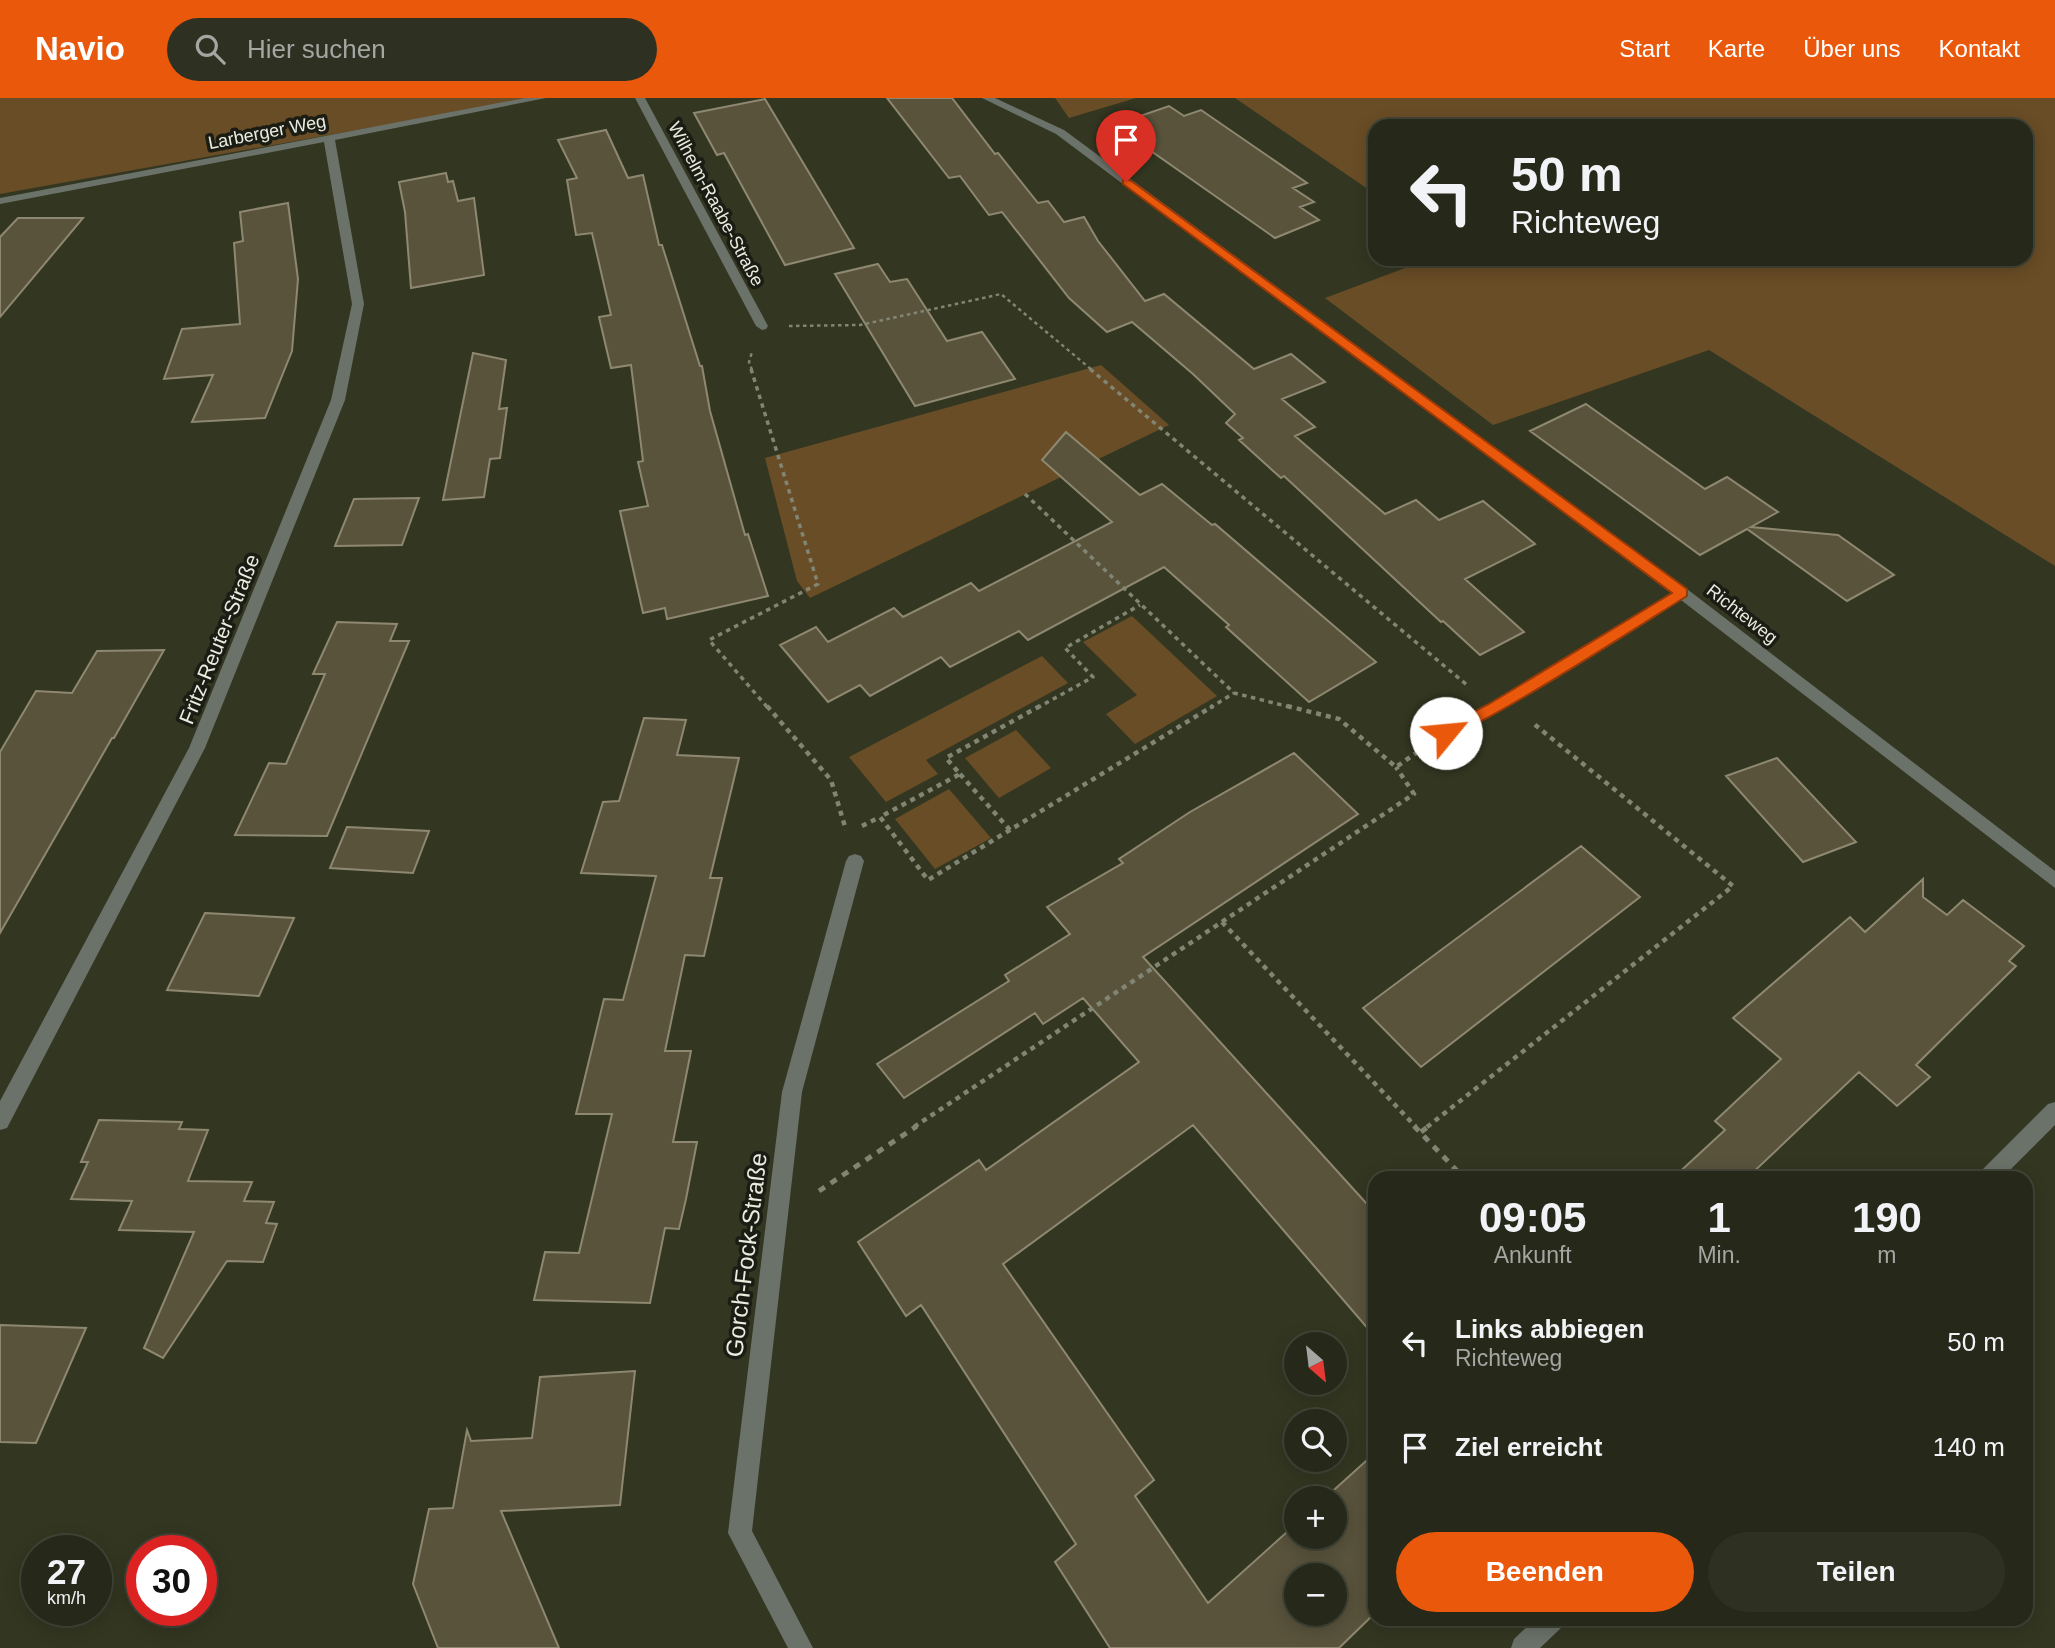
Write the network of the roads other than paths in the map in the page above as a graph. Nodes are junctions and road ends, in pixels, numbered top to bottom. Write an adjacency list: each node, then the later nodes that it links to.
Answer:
1 (541, 98): 4 (street, Larberger Weg)
2 (640, 98): 6 (street, Wilhelm-Raabe-Straße)
3 (987, 98): 7 (street, Richteweg)
4 (328, 138): 5 (street, Larberger Weg); 12 (street, Fritz-Reuter-Straße)
5 (0, 201)
6 (762, 326)
7 (1682, 593): 8 (street); 10 (street, Richteweg)
8 (1446, 733)
9 (855, 861): 15 (street, Gorch-Fock-Straße)
10 (2055, 881)
11 (2055, 1111): 13 (street)
12 (0, 1121)
13 (1995, 1171)
14 (1545, 1626): 16 (street)
15 (801, 1648)
16 (1523, 1648)

